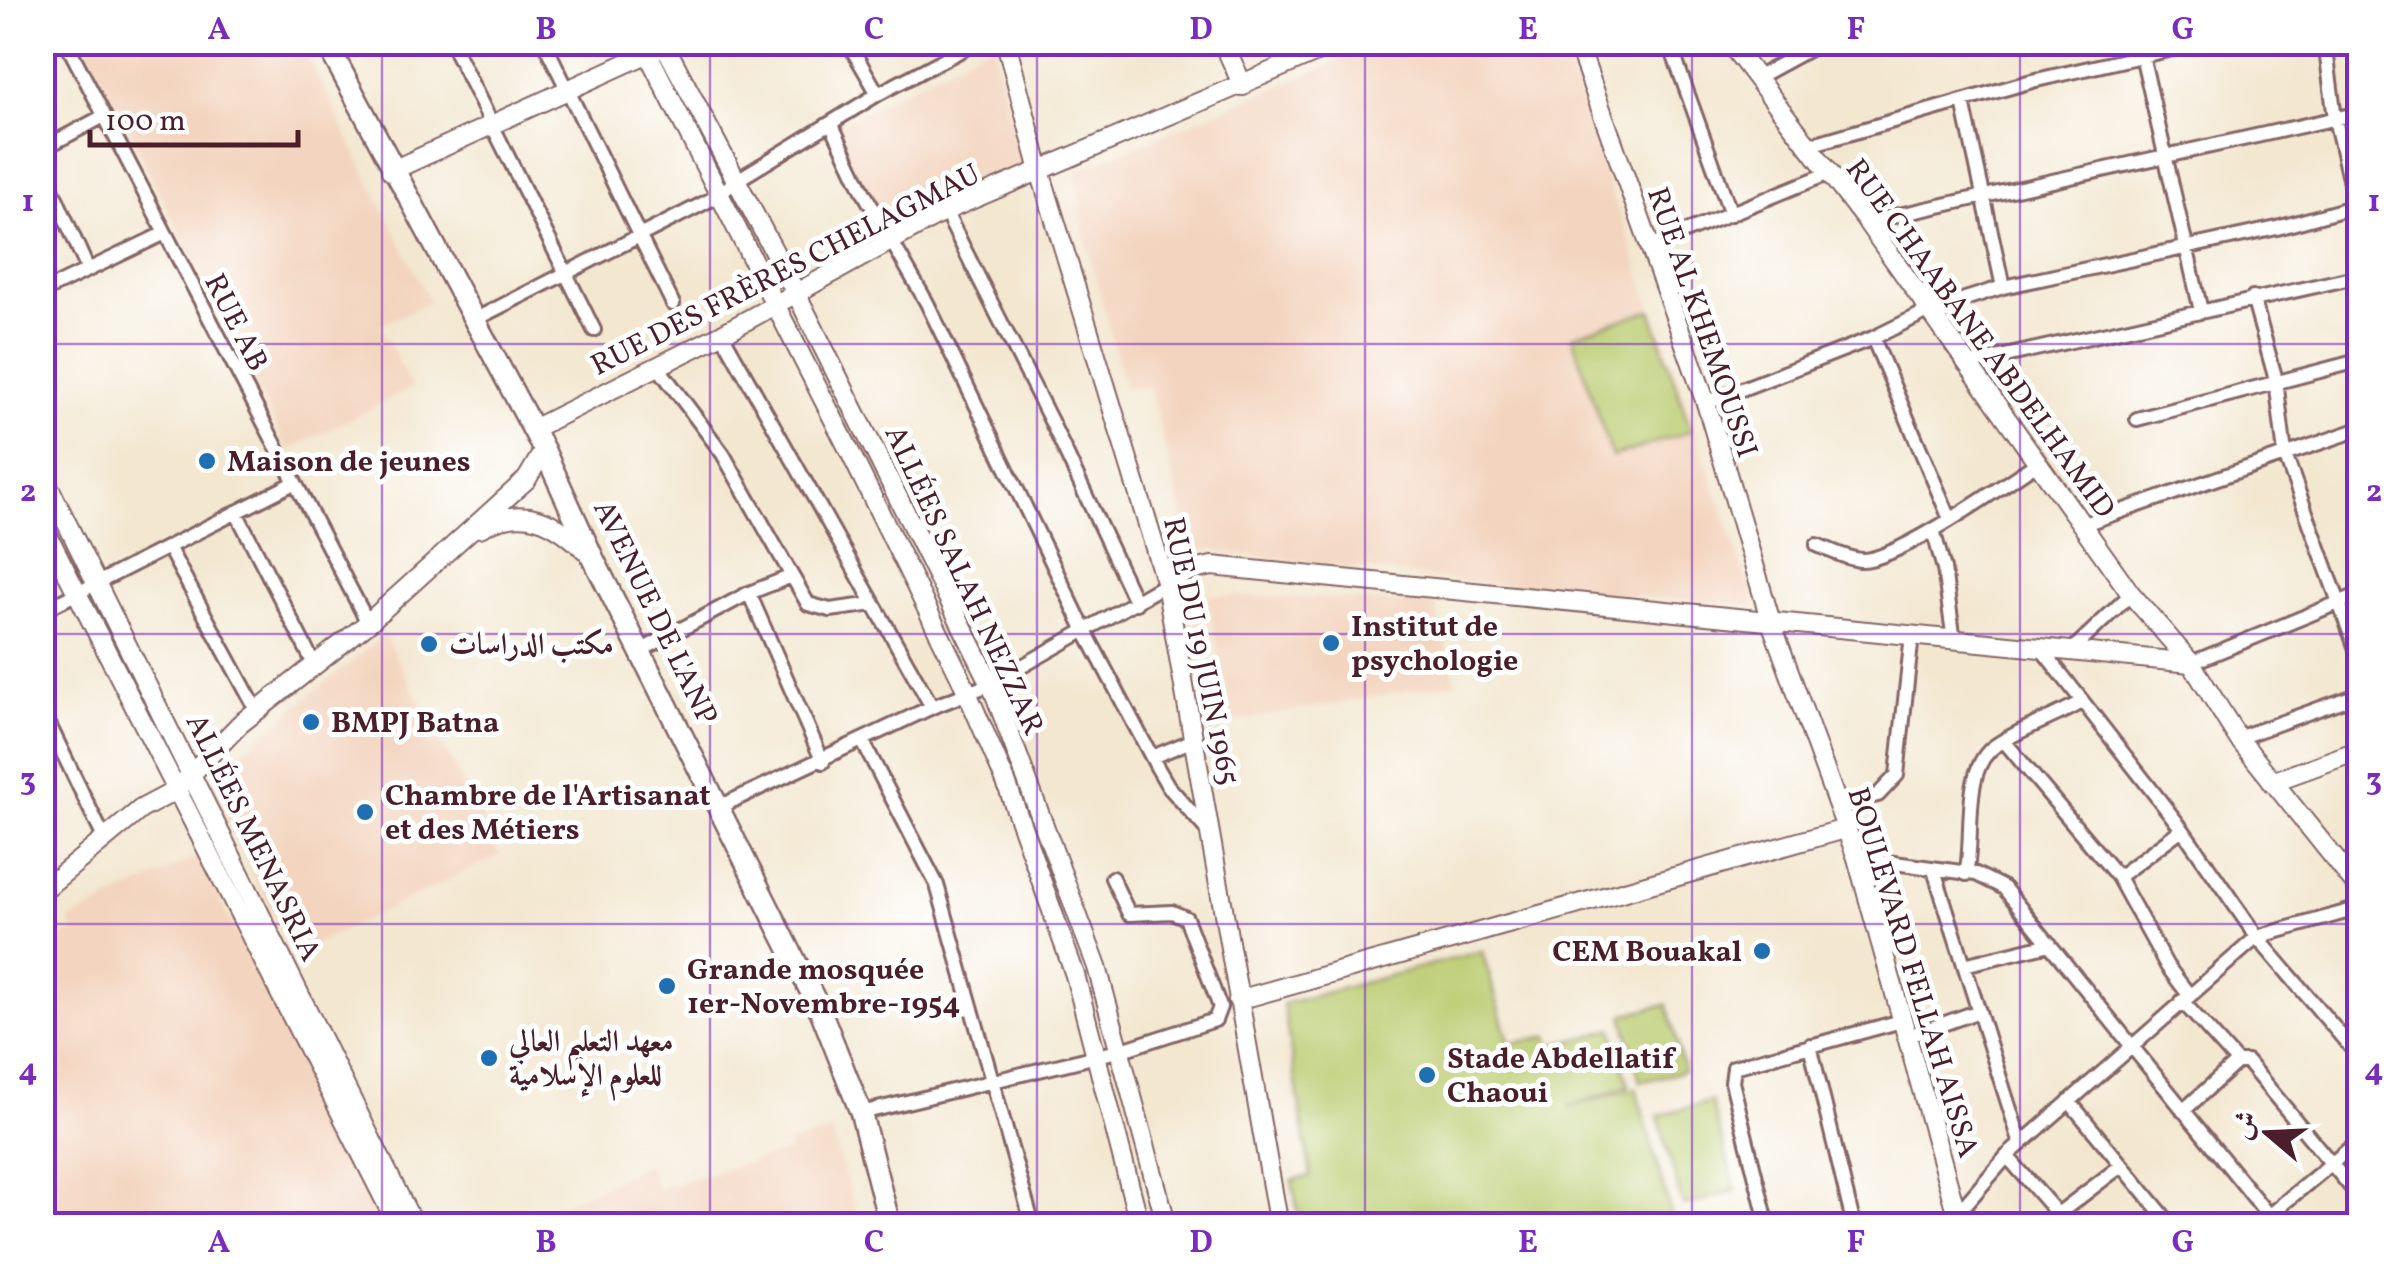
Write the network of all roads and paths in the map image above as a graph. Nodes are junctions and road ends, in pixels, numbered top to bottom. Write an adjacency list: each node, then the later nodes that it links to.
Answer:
1 (66, 42): 24 (street, RUE AB)
2 (326, 42): 32 (main road, AVENUE DE L'ANP)
3 (451, 42): 26 (street)
4 (544, 42): 20 (street)
5 (848, 42): 21 (street)
6 (976, 42): 21 (street)
7 (1006, 42): 33 (street, RUE DU 19 JUIN 1965)
8 (1222, 42): 19 (street)
9 (1340, 42): 19 (street, RUE DES FRÈRES CHELAGMAU)
10 (1576, 42): 46 (street, RUE AL KHEMOUSSI)
11 (1669, 42): 40 (street)
12 (1730, 42): 18 (street, RUE CHAABANE ABDELHAMID)
13 (1822, 42): 18 (street)
14 (2203, 42): 17 (street)
15 (2325, 42): 25 (street)
16 (657, 45): 20 (street); 35 (street, ALLÉES SALAH NEZZAR); 36 (street)
17 (2140, 49): 22 (street); 30 (street)
18 (1756, 78): 28 (street, RUE CHAABANE ABDELHAMID)
19 (1242, 86): 33 (street, RUE DES FRÈRES CHELAGMAU)
20 (566, 87): 26 (street); 44 (street)
21 (878, 94): 27 (street)
22 (1963, 102): 28 (street); 37 (street)
23 (2360, 113): 25 (street)
24 (104, 116): 29 (street); 43 (street, RUE AB)
25 (2335, 119): 30 (street); 38 (street)
26 (490, 122): 32 (street); 49 (street)
27 (831, 123): 35 (street); 45 (street)
28 (1806, 146): 34 (street, RUE CHAABANE ABDELHAMID)
29 (42, 148)
30 (2165, 156): 37 (street); 47 (street)
31 (42, 166): 48 (street)
32 (391, 170): 59 (main road, AVENUE DE L'ANP)
33 (1040, 171): 39 (street, RUE DES FRÈRES CHELAGMAU); 87 (street, RUE DU 19 JUIN 1965)
34 (1827, 174): 40 (street); 41 (street, RUE CHAABANE ABDELHAMID)
35 (734, 182): 36 (street); 53 (street, ALLÉES SALAH NEZZAR)
36 (718, 196): 44 (street); 56 (street)
37 (1981, 196): 41 (street); 51 (street)
38 (2357, 206): 42 (street); 47 (street)
39 (944, 211): 45 (street, RUE DES FRÈRES CHELAGMAU); 93 (street)
40 (1731, 214): 46 (street)
41 (1867, 222): 57 (street, RUE CHAABANE ABDELHAMID)
42 (2360, 226)
43 (164, 234): 48 (street); 75 (street, RUE AB)
44 (642, 238): 49 (street); 55 (street)
45 (890, 239): 53 (street, RUE DES FRÈRES CHELAGMAU); 98 (street)
46 (1648, 247): 67 (street, RUE AL KHEMOUSSI)
47 (2185, 248): 51 (street); 58 (street)
48 (88, 270): 52 (street)
49 (565, 274): 59 (street); 60 (street)
50 (2360, 276): 54 (street)
51 (2003, 287): 57 (street)
52 (42, 292)
53 (796, 293): 56 (street, RUE DES FRÈRES CHELAGMAU); 107 (street, ALLÉES SALAH NEZZAR)
54 (2252, 298): 58 (street); 66 (street)
55 (673, 304)
56 (772, 306): 61 (street, RUE DES FRÈRES CHELAGMAU); 109 (street)
57 (1930, 310): 62 (street); 64 (street, RUE CHAABANE ABDELHAMID)
58 (2200, 312): 64 (street)
59 (472, 320): 69 (main road, AVENUE DE L'ANP)
60 (594, 330)
61 (722, 334): 65 (street, RUE DES FRÈRES CHELAGMAU); 94 (street)
62 (1873, 338): 67 (street); 77 (street)
63 (2358, 362): 66 (street)
64 (1965, 365): 73 (street, RUE CHAABANE ABDELHAMID)
65 (658, 368): 69 (street, RUE DES FRÈRES CHELAGMAU); 85 (street)
66 (2276, 380): 68 (street); 72 (street)
67 (1706, 403): 96 (street, RUE AL KHEMOUSSI)
68 (2136, 419)
69 (533, 429): 71 (main road, AVENUE DE L'ANP)
70 (2360, 430): 72 (street)
71 (544, 450): 81 (street); 84 (main road, AVENUE DE L'ANP)
72 (2285, 455): 78 (street); 92 (street)
73 (2037, 462): 77 (street); 78 (street, RUE CHAABANE ABDELHAMID)
74 (42, 473): 86 (street, ALLÉES MENASRIA)
75 (292, 484): 76 (street); 97 (street, RUE AB)
76 (236, 512): 83 (street); 105 (street)
77 (1950, 519): 80 (street)
78 (2084, 524): 90 (street, RUE CHAABANE ABDELHAMID)
79 (43, 527): 88 (street)
80 (1933, 530): 82 (street); 100 (street)
81 (466, 536): 84 (street); 97 (street)
82 (1817, 545)
83 (168, 547): 86 (street); 113 (street)
84 (593, 558): 101 (main road, AVENUE DE L'ANP)
85 (792, 576): 89 (street); 94 (street)
86 (99, 580): 88 (street); 121 (street, ALLÉES MENASRIA)
87 (1166, 584): 93 (street); 96 (street); 114 (street, RUE DU 19 JUIN 1965)
88 (76, 593): 95 (street); 123 (street)
89 (749, 593): 101 (street); 120 (street)
90 (2131, 594): 103 (street); 106 (street, RUE CHAABANE ABDELHAMID)
91 (2360, 594): 92 (street)
92 (2338, 602): 104 (street); 106 (street)
93 (1136, 603): 98 (street)
94 (874, 604): 111 (street)
95 (42, 611)
96 (1771, 622): 99 (street); 124 (street, BOULEVARD FELLAH AISSA)
97 (368, 623): 105 (street)
98 (1086, 631): 107 (street); 119 (street)
99 (1912, 636): 100 (street); 124 (street)
100 (1954, 641): 102 (street)
101 (640, 650): 125 (main road, AVENUE DE L'ANP)
102 (2044, 652): 103 (street); 110 (street)
103 (2068, 654): 106 (street)
104 (2360, 660)
105 (314, 664): 113 (street)
106 (2191, 664): 115 (street, RUE CHAABANE ABDELHAMID)
107 (991, 684): 109 (street); 147 (street, ALLÉES SALAH NEZZAR)
108 (2360, 694): 115 (street)
109 (968, 695): 111 (street); 149 (street)
110 (2081, 702): 116 (street); 127 (street)
111 (932, 707): 117 (street)
112 (42, 710): 129 (street)
113 (256, 710): 121 (street)
114 (1196, 738): 119 (street); 128 (street, RUE DU 19 JUIN 1965)
115 (2238, 738): 122 (street, RUE CHAABANE ABDELHAMID)
116 (2004, 741): 132 (street); 133 (street)
117 (863, 742): 120 (street); 151 (street)
118 (2360, 750): 122 (street)
119 (1152, 757): 128 (street)
120 (823, 762): 125 (street)
121 (191, 767): 123 (street); 157 (street, ALLÉES MENASRIA)
122 (2272, 782): 136 (street, RUE CHAABANE ABDELHAMID)
123 (171, 783): 129 (street); 157 (street)
124 (1836, 804): 126 (street, BOULEVARD FELLAH AISSA)
125 (720, 807): 154 (main road, AVENUE DE L'ANP)
126 (1846, 829): 130 (street, BOULEVARD FELLAH AISSA); 142 (street)
127 (2182, 829): 133 (street); 138 (street)
128 (1210, 832): 142 (street, RUE DU 19 JUIN 1965)
129 (104, 838): 135 (street)
130 (1857, 858): 131 (street); 144 (street, BOULEVARD FELLAH AISSA)
131 (1934, 870): 132 (street); 140 (street)
132 (1966, 874): 139 (street)
133 (2118, 877): 141 (street)
134 (1112, 878): 147 (street)
135 (42, 890)
136 (2360, 890)
137 (2360, 908): 138 (street)
138 (2257, 937): 141 (street); 148 (street)
139 (2050, 944): 140 (street); 146 (street)
140 (1964, 965): 143 (street)
141 (2186, 998): 146 (street); 150 (street)
142 (1238, 1000): 171 (street, RUE DU 19 JUIN 1965)
143 (1979, 1012): 144 (street); 156 (street)
144 (1907, 1028): 145 (street); 164 (street, BOULEVARD FELLAH AISSA)
145 (1810, 1045): 172 (street); 173 (street)
146 (2132, 1048): 152 (street); 153 (street)
147 (1122, 1050): 149 (street); 170 (street, ALLÉES SALAH NEZZAR)
148 (2358, 1054)
149 (1096, 1055): 151 (street); 169 (street)
150 (2237, 1062): 153 (street); 159 (street)
151 (992, 1080): 154 (street); 168 (street)
152 (2069, 1102): 156 (street); 160 (street)
153 (2183, 1110): 163 (street)
154 (861, 1113): 167 (main road, AVENUE DE L'ANP)
155 (2360, 1140): 159 (street)
156 (2021, 1144): 158 (street)
157 (371, 1156): 165 (street); 166 (street, ALLÉES MENASRIA)
158 (2006, 1156): 162 (street); 164 (street)
159 (2332, 1162): 161 (street); 163 (street)
160 (2122, 1164): 162 (street); 175 (street)
161 (2360, 1198)
162 (2058, 1214): 174 (street)
163 (2269, 1216): 176 (street)
164 (1959, 1220)
165 (398, 1226)
166 (414, 1226)
167 (890, 1226)
168 (1033, 1226)
169 (1140, 1226)
170 (1166, 1226)
171 (1279, 1226)
172 (1768, 1226)
173 (1854, 1226)
174 (2068, 1226)
175 (2172, 1226)
176 (2256, 1226)

